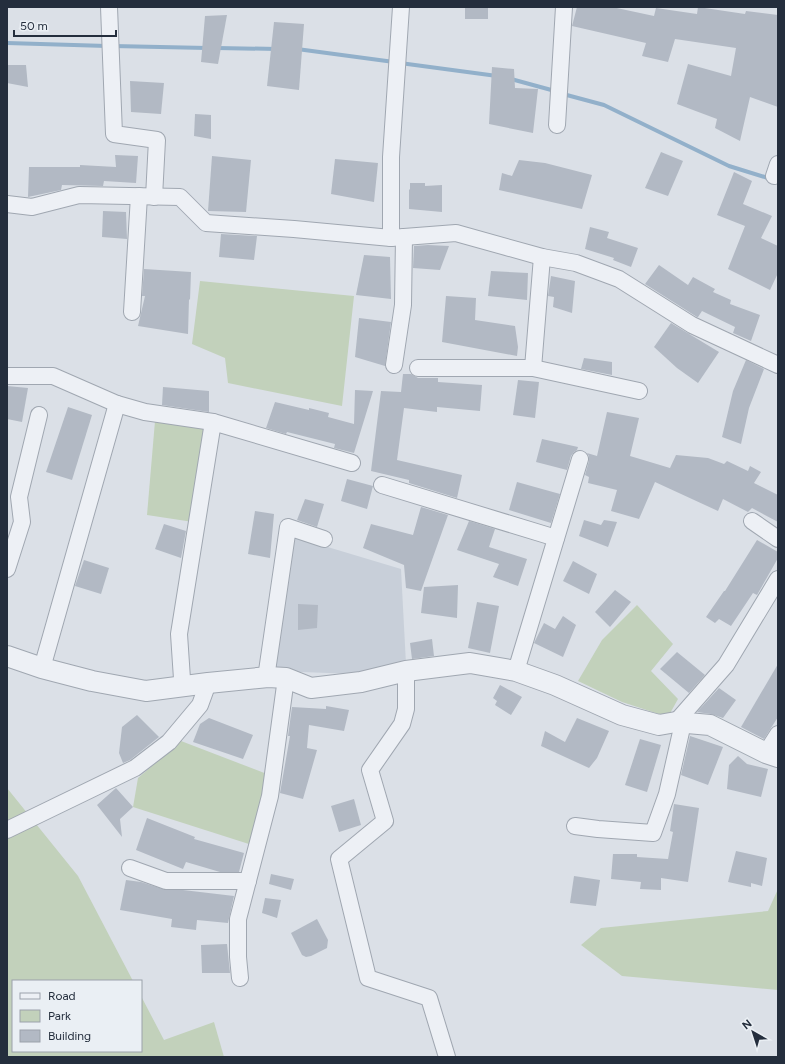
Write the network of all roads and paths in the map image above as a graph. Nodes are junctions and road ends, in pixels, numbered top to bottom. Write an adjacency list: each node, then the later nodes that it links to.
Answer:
1 (109, 7): 5 (street)
2 (401, 7): 7 (street)
3 (564, 7): 4 (street)
4 (557, 125)
5 (147, 197): 6 (street); 7 (street); 9 (street)
6 (7, 204)
7 (398, 238): 8 (street); 10 (street)
8 (542, 257): 11 (street); 13 (street)
9 (132, 312)
10 (394, 365)
11 (778, 365)
12 (418, 368): 13 (street)
13 (533, 368): 15 (street)
14 (7, 376): 16 (street)
15 (639, 391)
16 (117, 404): 18 (street); 29 (street)
17 (39, 415): 26 (street)
18 (213, 422): 20 (street); 35 (street)
19 (580, 459): 23 (street)
20 (352, 463)
21 (382, 485): 23 (street)
22 (752, 521): 25 (street)
23 (556, 538): 31 (street)
24 (324, 539): 32 (street)
25 (778, 539)
26 (7, 569)
27 (778, 579): 36 (street)
28 (7, 656): 29 (street)
29 (42, 668): 35 (street)
30 (406, 671): 31 (street); 33 (street); 44 (street)
31 (516, 671): 36 (street)
32 (266, 678): 33 (street); 34 (street)
33 (286, 678): 42 (street)
34 (208, 683): 35 (street); 40 (street)
35 (186, 686)
36 (680, 722): 38 (street); 39 (street)
37 (778, 734): 38 (street)
38 (772, 755)
39 (575, 826)
40 (7, 830)
41 (130, 868): 42 (street)
42 (248, 881): 43 (street)
43 (240, 978)
44 (447, 1057)

